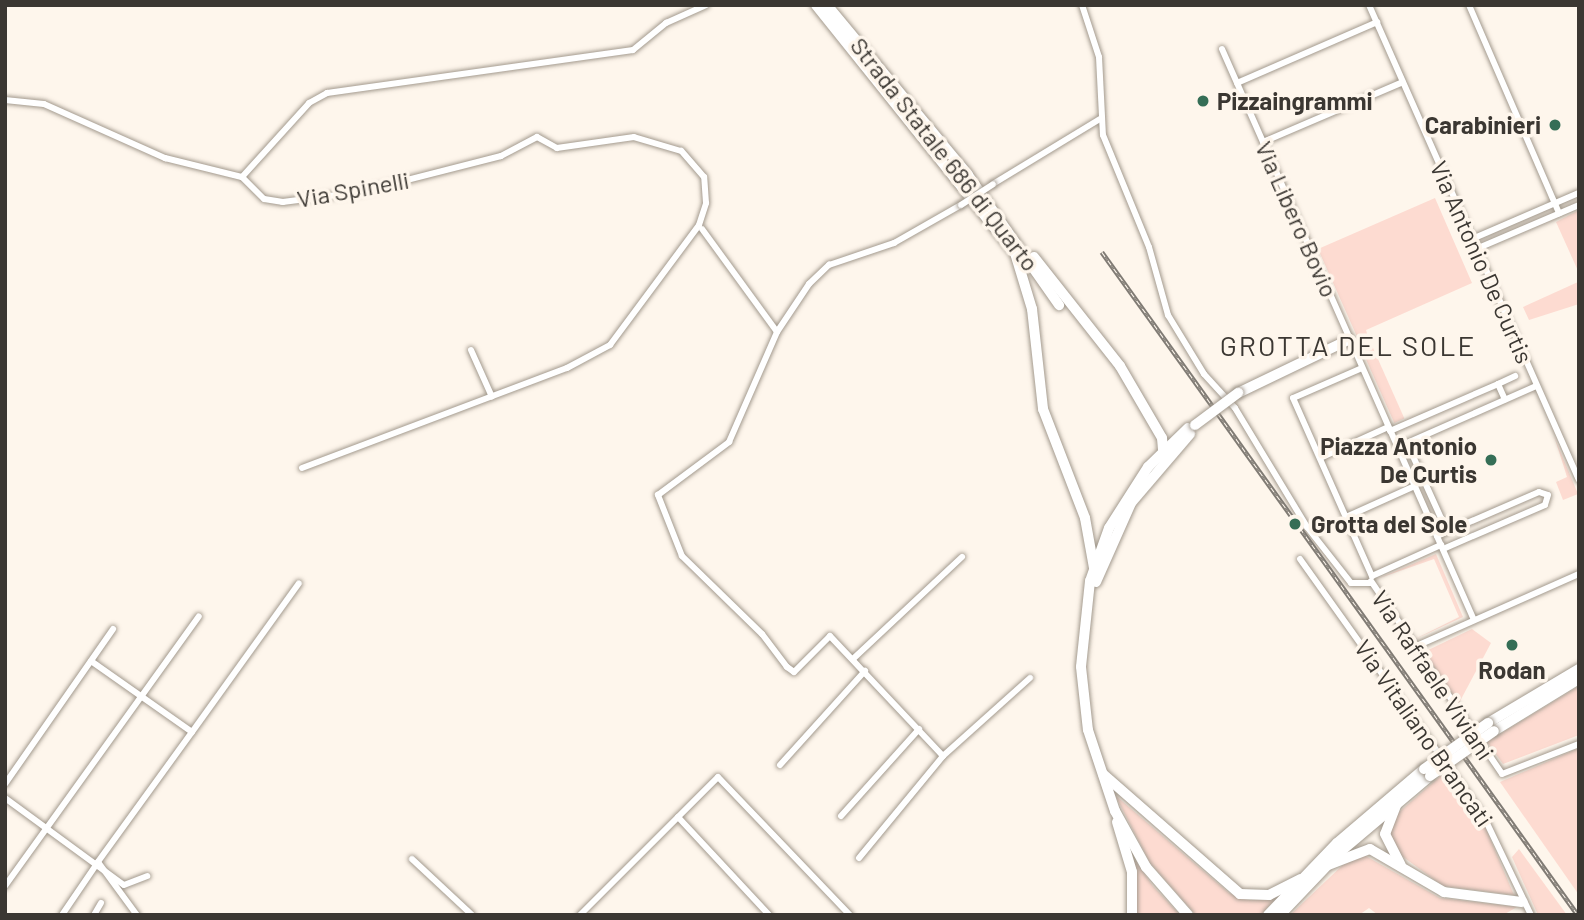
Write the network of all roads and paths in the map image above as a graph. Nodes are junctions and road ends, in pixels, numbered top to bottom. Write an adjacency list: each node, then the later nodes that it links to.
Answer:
1 (706, 5): 14 (street)
2 (816, 5): 6 (highway, Strada Statale 686 di Quarto)
3 (1082, 5): 12 (street)
4 (1369, 5): 7 (street, Via Antonio De Curtis)
5 (1469, 5): 16 (street)
6 (829, 12): 22 (highway, Strada Statale 686 di Quarto)
7 (1377, 22): 9 (street, Via Antonio De Curtis); 10 (street)
8 (1222, 49): 10 (street, Via Libero Bovio)
9 (1403, 82): 13 (street); 20 (street, Via Antonio De Curtis)
10 (1237, 83): 13 (street, Via Libero Bovio)
11 (5, 100): 14 (street)
12 (1100, 120): 24 (street, bridge); 59 (street)
13 (1263, 142): 25 (street, Via Libero Bovio)
14 (242, 177): 19 (street, Via Spinelli)
15 (1579, 193): 16 (street)
16 (1555, 203): 18 (street); 20 (street)
17 (1579, 205): 18 (street)
18 (1559, 213): 21 (street)
19 (700, 227): 24 (street); 31 (street)
20 (1472, 239): 21 (street, Via Antonio De Curtis)
21 (1476, 249): 30 (street, Via Antonio De Curtis)
22 (1018, 251): 23 (highway, Strada Statale 686 di Quarto); 36 (highway); 49 (highway)
23 (1059, 305)
24 (777, 332): 66 (street)
25 (1350, 339): 27 (street, Via Libero Bovio); 35 (highway, bridge)
26 (471, 350): 31 (street)
27 (1362, 368): 37 (street, Via Libero Bovio); 41 (street, Via Raffaele Viviani)
28 (1515, 376): 29 (street)
29 (1498, 384): 32 (street); 33 (street)
30 (1536, 386): 32 (street); 44 (street, Via Antonio De Curtis)
31 (492, 397): 43 (street)
32 (1505, 400): 34 (street)
33 (1459, 401): 34 (street); 37 (street)
34 (1466, 417): 38 (street)
35 (1191, 427): 36 (highway); 39 (highway); 42 (highway)
36 (1157, 429): 39 (highway)
37 (1389, 429): 40 (street, Via Libero Bovio); 41 (street)
38 (1407, 443): 40 (street); 53 (street)
39 (1166, 446): 42 (highway); 46 (highway)
40 (1398, 447): 45 (street, Via Libero Bovio)
41 (1320, 458): 48 (street, Via Raffaele Viviani)
42 (1164, 460): 46 (highway)
43 (302, 468)
44 (1579, 480)
45 (1415, 486): 48 (street); 53 (street, Via Libero Bovio)
46 (1129, 499): 51 (highway); 52 (highway)
47 (1506, 507): 50 (street); 50 (street); 53 (street)
48 (1346, 517): 59 (street, Via Raffaele Viviani)
49 (1084, 518): 52 (highway); 57 (highway)
50 (1511, 519): 54 (street)
51 (1121, 522): 52 (highway); 61 (highway)
52 (1109, 528): 57 (highway)
53 (1437, 536): 54 (street, Via Libero Bovio)
54 (1442, 547): 59 (street); 63 (street, Via Libero Bovio)
55 (962, 557): 66 (street)
56 (1300, 559): 96 (street, Via Vitaliano Brancati)
57 (1094, 568): 61 (highway)
58 (1579, 574): 63 (street)
59 (1371, 580): 65 (street, Via Raffaele Viviani)
60 (299, 583): 75 (street)
61 (1090, 592): 79 (highway)
62 (199, 616): 72 (street)
63 (1474, 620): 65 (street)
64 (113, 629): 67 (street)
65 (1412, 648): 76 (street, Via Raffaele Viviani)
66 (853, 658): 69 (street)
67 (91, 661): 72 (street); 81 (street)
68 (1579, 669): 73 (highway)
69 (865, 671): 74 (street); 78 (street)
70 (1030, 678): 77 (street)
71 (1579, 679): 73 (highway)
72 (142, 696): 75 (street); 87 (street)
73 (1491, 727): 80 (highway, bridge)
74 (919, 729): 77 (street); 85 (street)
75 (192, 732): 90 (street)
76 (1579, 744)
77 (943, 756): 88 (street)
78 (780, 765)
79 (1098, 769): 84 (highway); 94 (highway)
80 (1427, 772): 83 (highway); 94 (highway)
81 (5, 784)
82 (5, 798): 87 (street)
83 (1398, 802): 91 (highway); 92 (highway)
84 (1115, 811): 105 (highway); 106 (highway)
85 (841, 816)
86 (678, 817): 102 (street); 103 (street); 104 (street)
87 (49, 828): 90 (street); 95 (street)
88 (859, 858)
89 (412, 859): 101 (street)
90 (98, 862): 93 (street); 98 (street); 100 (street)
91 (1328, 865): 92 (highway); 108 (highway)
92 (1401, 865): 96 (highway)
93 (148, 876)
94 (1300, 879): 107 (highway)
95 (5, 886)
96 (1522, 902): 109 (street, Via Vitaliano Brancati)
97 (101, 903): 99 (street)
98 (62, 915)
99 (94, 915)
100 (136, 915)
101 (472, 915)
102 (580, 915)
103 (769, 915)
104 (850, 915)
105 (1132, 915)
106 (1188, 915)
107 (1268, 915)
108 (1280, 915)
109 (1531, 915)

